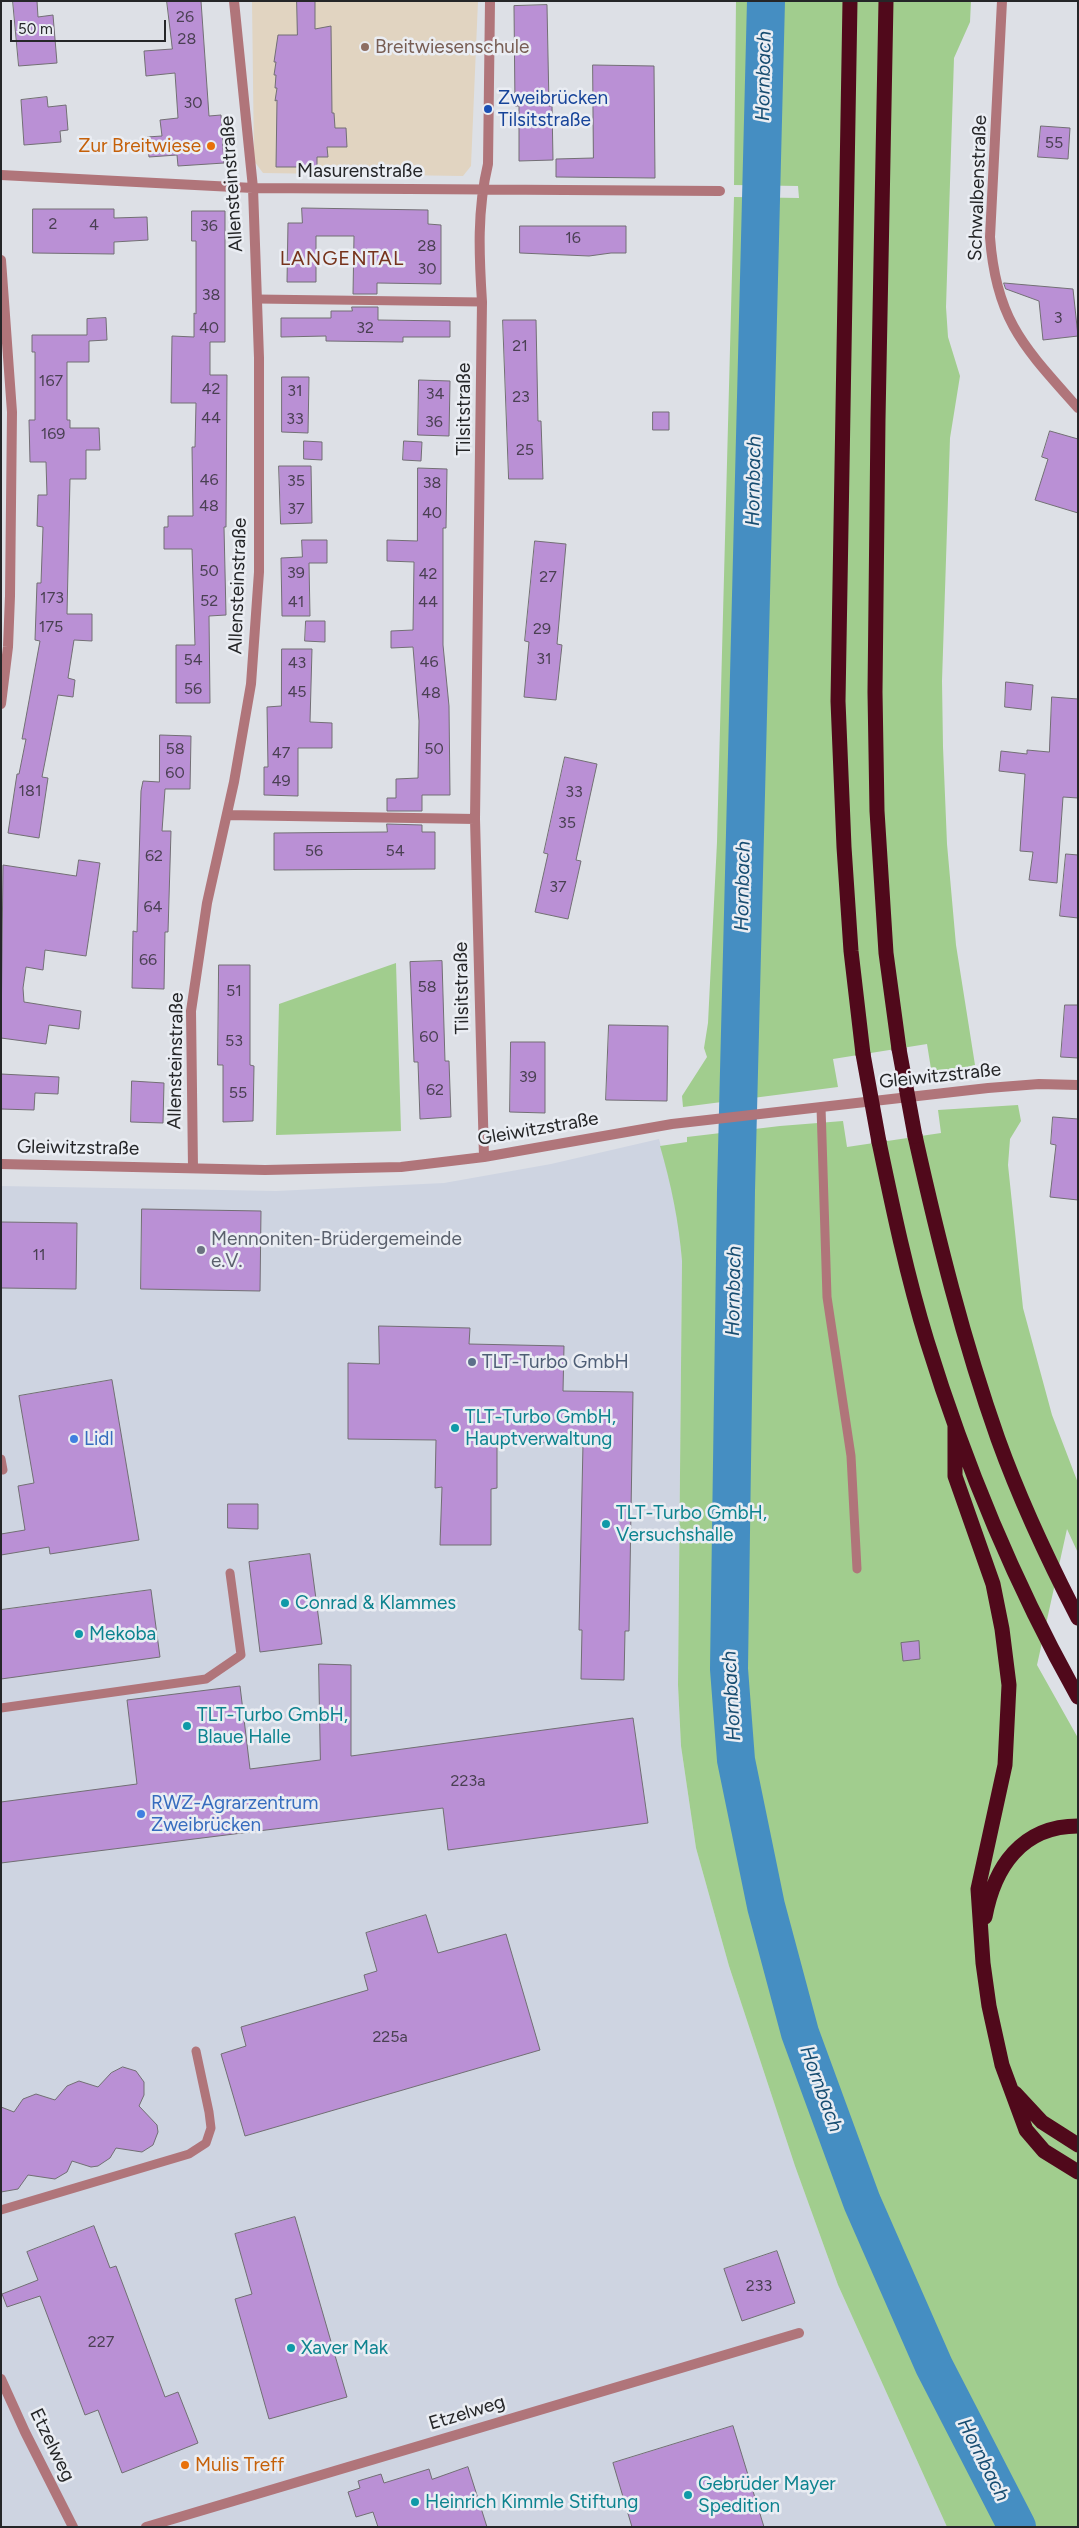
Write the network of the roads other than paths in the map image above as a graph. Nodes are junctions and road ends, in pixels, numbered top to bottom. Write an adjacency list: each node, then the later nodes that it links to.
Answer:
1 (234, 1): 7 (street, Allensteinstraße)
2 (490, 1): 8 (street, Tilsitstraße)
3 (850, 1): 22 (highway, bridge)
4 (886, 1): 27 (highway, bridge)
5 (1002, 1): 13 (street, Schwalbenstraße)
6 (1, 174): 7 (street, Masurenstraße)
7 (253, 188): 8 (street, Masurenstraße); 11 (street, Allensteinstraße)
8 (482, 189): 9 (street, Masurenstraße); 12 (street, Tilsitstraße)
9 (720, 191)
10 (1, 260): 14 (street)
11 (257, 299): 12 (lane); 15 (street, Allensteinstraße)
12 (482, 302): 16 (street, Tilsitstraße)
13 (1078, 408)
14 (1, 704)
15 (227, 815): 16 (street); 21 (street, Allensteinstraße)
16 (476, 819): 19 (street, Tilsitstraße)
17 (1078, 1084): 18 (street, Gleiwitzstraße)
18 (821, 1106): 19 (street, Gleiwitzstraße); 25 (lane)
19 (484, 1157): 21 (street, Gleiwitzstraße)
20 (1, 1164): 21 (street, Gleiwitzstraße)
21 (193, 1168)
22 (955, 1425): 28 (highway); 31 (highway)
23 (1, 1459): 24 (lane)
24 (1, 1470)
25 (857, 1569)
26 (230, 1573): 29 (lane)
27 (1078, 1618)
28 (1078, 1697)
29 (1, 1708)
30 (1078, 1826): 31 (highway)
31 (981, 1939): 33 (highway)
32 (196, 2051): 36 (lane)
33 (1011, 2088): 34 (highway); 35 (highway)
34 (1078, 2145)
35 (1078, 2172)
36 (1, 2210)
37 (798, 2333): 40 (street, Etzelweg)
38 (1, 2379): 39 (street, Etzelweg)
39 (73, 2527)
40 (146, 2527)

